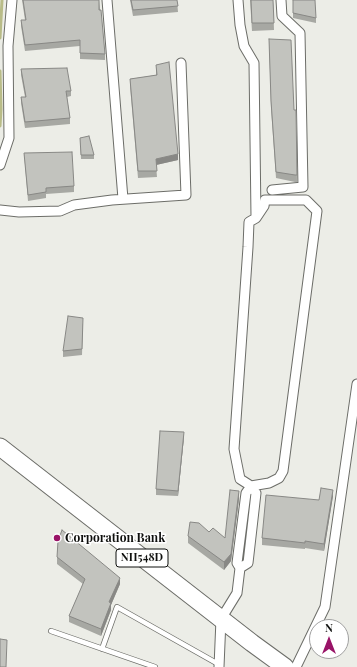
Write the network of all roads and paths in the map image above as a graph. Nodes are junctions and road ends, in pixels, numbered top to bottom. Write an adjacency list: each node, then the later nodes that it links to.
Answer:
1 (12, 0): 6 (street)
2 (107, 0): 8 (street)
3 (238, 0): 10 (street)
4 (281, 0): 7 (street)
5 (181, 63): 8 (street)
6 (0, 165)
7 (272, 190)
8 (123, 199): 9 (street)
9 (0, 210)
10 (256, 218): 13 (street); 13 (street)
11 (357, 384): 20 (street)
12 (0, 447): 14 (highway, NH548D)
13 (251, 486): 14 (street)
14 (221, 619): 17 (street); 19 (highway, NH548D)
15 (51, 632): 16 (lane)
16 (102, 649): 17 (lane); 18 (lane)
17 (220, 666)
18 (155, 667)
19 (285, 667)
20 (296, 667)

